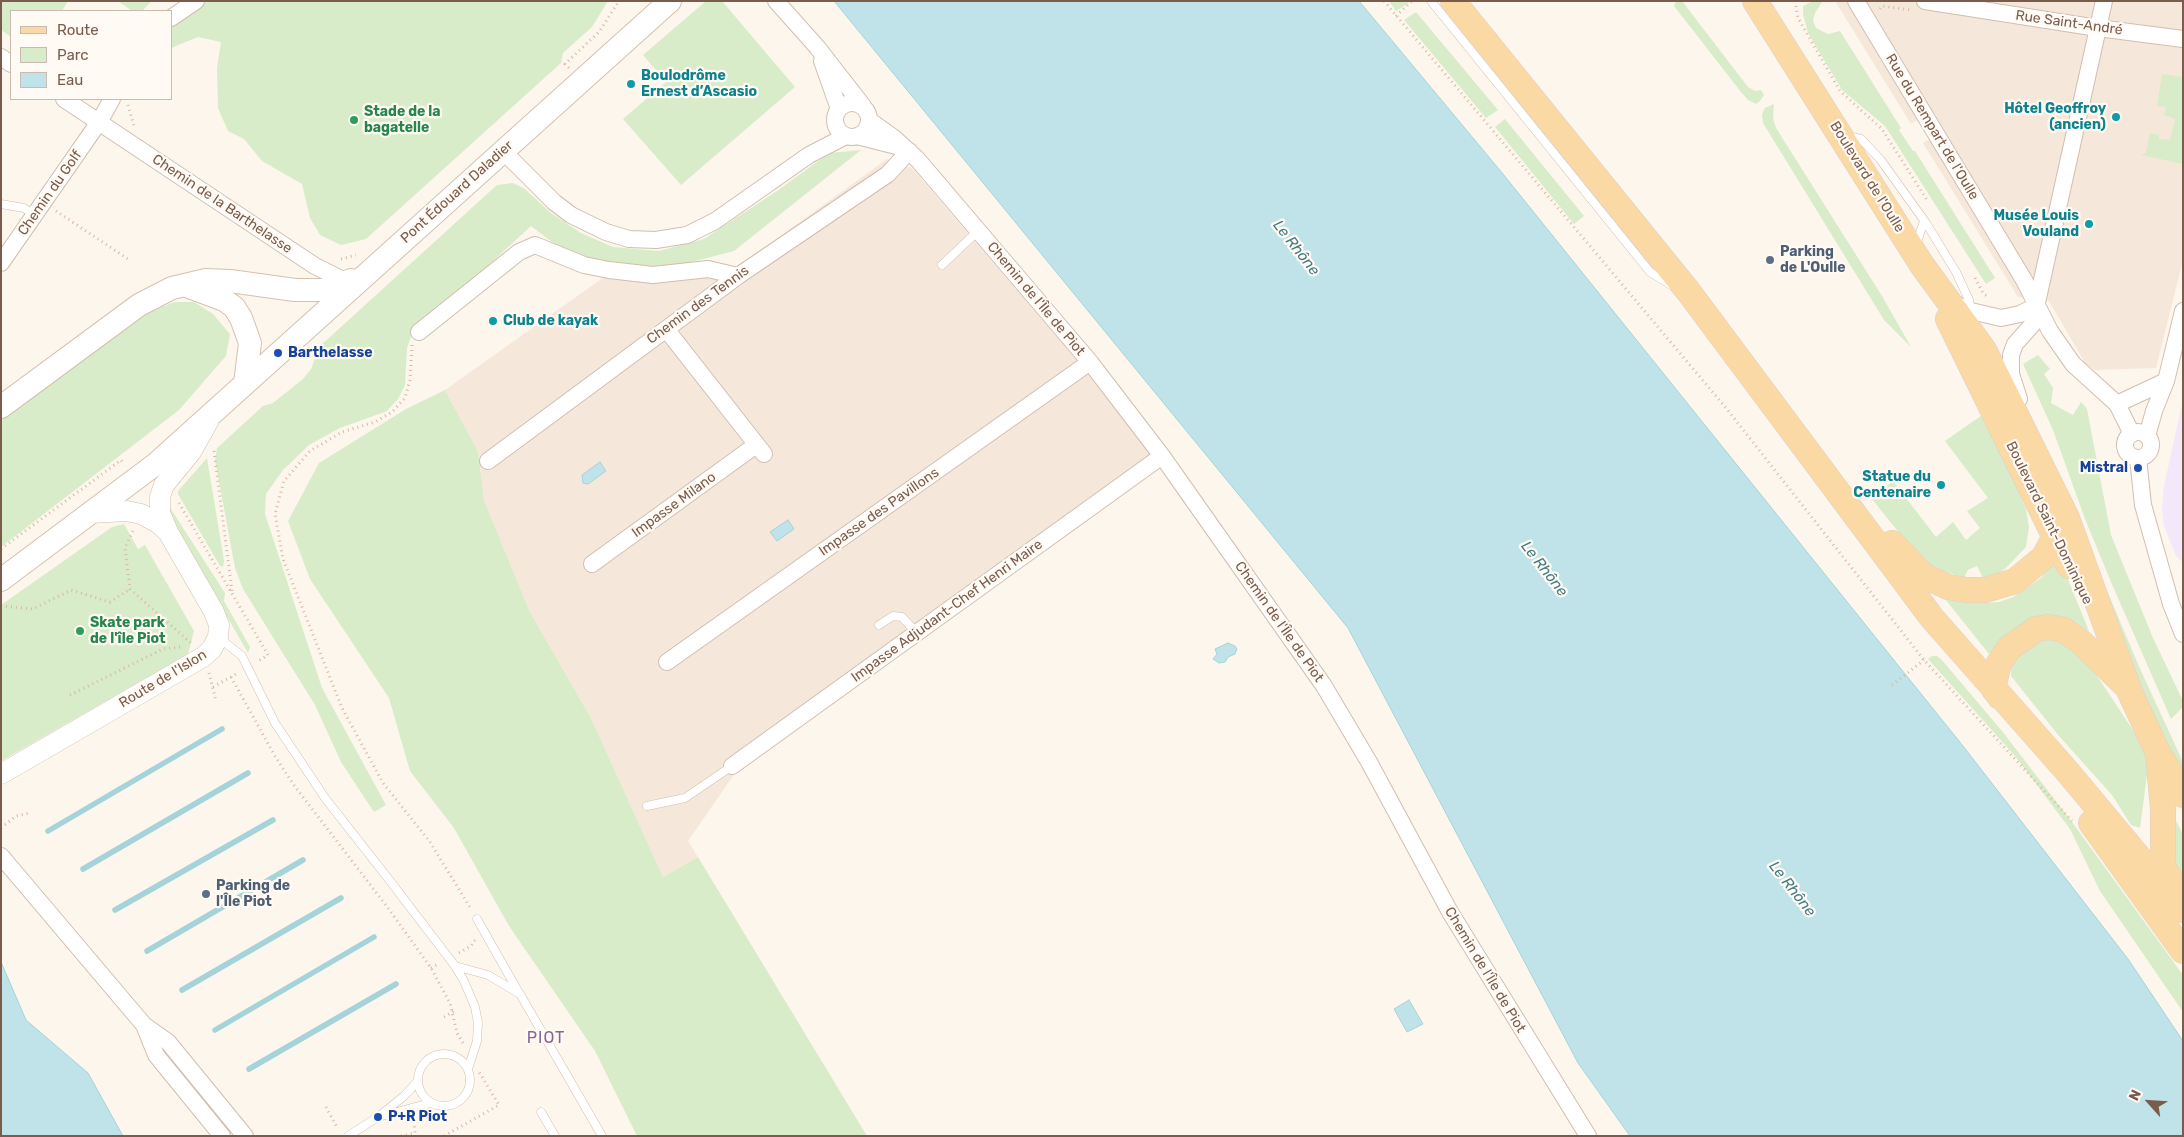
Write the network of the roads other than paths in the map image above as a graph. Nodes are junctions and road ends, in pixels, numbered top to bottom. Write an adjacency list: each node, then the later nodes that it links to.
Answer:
1 (196, 1): 10 (street)
2 (670, 1): 21 (main road, Pont Édouard Daladier)
3 (776, 1): 13 (street, Chemin de l'Île de Piot)
4 (1431, 1): 34 (lane)
5 (1452, 1): 34 (main road)
6 (1756, 1): 19 (main road, Boulevard de l'Oulle)
7 (1856, 1): 35 (street, Rue du Rempart de l'Oulle)
8 (2104, 1): 11 (street)
9 (1932, 2): 11 (street, Rue Saint-André)
10 (172, 17)
11 (2098, 28): 12 (street, Rue Saint-André); 35 (street)
12 (2183, 39)
13 (817, 47): 16 (street, Chemin de l'Île de Piot); 17 (street)
14 (65, 100): 18 (street, Chemin de la Barthelasse)
15 (111, 100): 18 (street, Chemin du Golf)
16 (866, 113): 17 (street); 20 (street); 22 (street, Chemin de l'Île de Piot)
17 (837, 114): 20 (street); 23 (street)
18 (98, 122): 25 (street, Chemin du Golf); 32 (street, Chemin de la Barthelasse)
19 (1840, 135): 26 (lane); 28 (main road, Boulevard de l'Oulle)
20 (852, 136): 22 (street, Chemin de l'Île de Piot); 23 (street)
21 (503, 151): 23 (street); 32 (main road, Pont Édouard Daladier)
22 (908, 152): 27 (street, Chemin de l'Île de Piot); 31 (street, Chemin des Tennis)
23 (809, 155)
24 (1, 204): 25 (lane)
25 (39, 209): 29 (street, Chemin du Golf)
26 (1924, 221): 28 (lane); 38 (lane)
27 (978, 231): 30 (lane); 40 (street, Chemin de l'Île de Piot)
28 (1918, 258): 38 (main road); 38 (main road, Boulevard de l'Oulle)
29 (1, 263)
30 (942, 265)
31 (738, 276): 37 (street, Chemin des Tennis); 39 (street)
32 (356, 278): 33 (main road); 42 (main road, Pont Édouard Daladier)
33 (183, 285): 42 (main road); 44 (main road)
34 (1688, 291): 50 (main road)
35 (2036, 306): 38 (street); 43 (street, Rue du Rempart de l'Oulle); 47 (street, Boulevard Saint-Dominique)
36 (2183, 311): 41 (street)
37 (666, 329): 49 (street, Chemin des Tennis); 56 (street, Impasse Milano)
38 (1969, 331): 47 (main road, Boulevard Saint-Dominique); 52 (main road, Boulevard Saint-Dominique)
39 (419, 332)
40 (1090, 362): 48 (street, Chemin de l'Île de Piot); 64 (street, Impasse des Pavillons)
41 (2166, 381): 43 (street); 46 (street)
42 (245, 384): 45 (main road, Pont Édouard Daladier)
43 (2117, 404): 46 (street)
44 (1, 407)
45 (215, 409): 53 (main road, Pont Édouard Daladier); 54 (street, Route de l'Islon)
46 (2139, 435): 59 (street)
47 (2034, 449): 51 (main road, Boulevard Saint-Dominique)
48 (1162, 456): 61 (street, Impasse Adjudant-Chef Henri Maire); 90 (street, Chemin de l'Île de Piot)
49 (488, 461)
50 (1819, 468): 57 (main road); 66 (main road)
51 (2045, 472): 55 (main road); 65 (main road, Boulevard Saint-Dominique)
52 (2034, 494): 55 (main road, Boulevard Saint-Dominique); 57 (main road)
53 (90, 513): 54 (street, Route de l'Islon); 58 (main road, Pont Édouard Daladier)
54 (168, 532): 63 (street, Route de l'Islon)
55 (2055, 536): 57 (main road); 65 (main road, Boulevard Saint-Dominique)
56 (592, 564)
57 (2029, 571)
58 (1, 580)
59 (2177, 603): 62 (street)
60 (879, 625): 61 (lane)
61 (917, 633): 68 (street, Impasse Adjudant-Chef Henri Maire)
62 (2183, 634)
63 (218, 637): 69 (street, Route de l'Islon); 77 (lane)
64 (667, 662)
65 (2128, 687): 66 (main road); 67 (main road, Boulevard Saint-Dominique)
66 (1993, 688): 74 (main road); 76 (main road)
67 (2158, 753): 70 (main road); 73 (main road, Boulevard Saint-Dominique)
68 (732, 766): 71 (lane)
69 (1, 774)
70 (2183, 795)
71 (647, 806)
72 (1, 856): 79 (street)
73 (2183, 896)
74 (2183, 910)
75 (477, 919): 78 (lane)
76 (2183, 951)
77 (455, 966): 78 (lane); 80 (lane)
78 (520, 994): 89 (lane)
79 (144, 1025): 85 (street); 86 (street)
80 (468, 1069): 81 (lane); 82 (lane)
81 (418, 1081): 82 (lane); 84 (lane)
82 (430, 1103): 84 (lane)
83 (541, 1112): 88 (lane)
84 (378, 1117): 87 (lane)
85 (222, 1136)
86 (245, 1136)
87 (348, 1136)
88 (555, 1136)
89 (602, 1136)
90 (1588, 1136)

